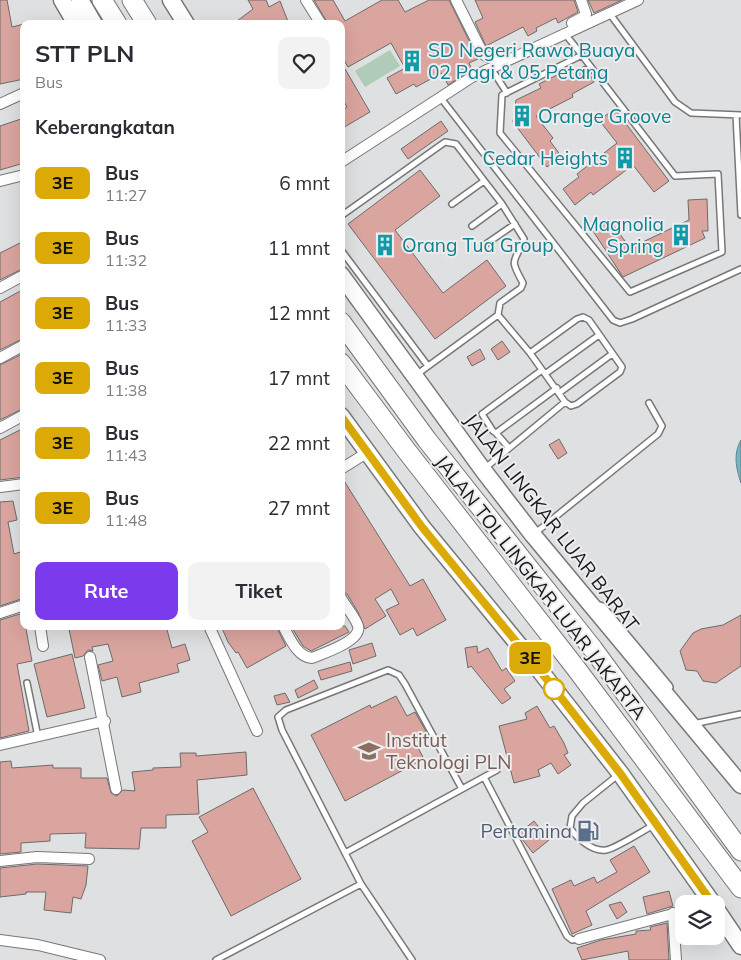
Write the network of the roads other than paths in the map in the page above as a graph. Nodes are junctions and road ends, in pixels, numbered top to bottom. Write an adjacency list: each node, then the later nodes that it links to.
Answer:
1 (62, 0): 12 (main road)
2 (80, 0): 13 (main road)
3 (102, 0): 14 (highway)
4 (132, 0): 15 (highway)
5 (162, 0): 16 (main road)
6 (171, 0): 17 (main road)
7 (306, 0): 18 (street)
8 (456, 0): 9 (street)
9 (581, 0)
10 (638, 0): 11 (street)
11 (609, 13): 19 (street); 26 (lane)
12 (74, 20)
13 (92, 20)
14 (114, 20)
15 (144, 20)
16 (174, 20)
17 (184, 20)
18 (318, 20)
19 (565, 33): 20 (lane); 21 (street)
20 (582, 55): 22 (lane); 22 (lane)
21 (490, 67): 22 (lane); 24 (street)
22 (507, 93)
23 (20, 95): 25 (street)
24 (440, 96): 27 (street); 39 (lane)
25 (0, 104)
26 (738, 115): 34 (lane)
27 (345, 159)
28 (20, 176): 29 (street)
29 (0, 181)
30 (484, 181): 31 (lane); 32 (lane); 33 (lane)
31 (452, 204)
32 (502, 204): 35 (lane); 36 (lane)
33 (345, 213)
34 (741, 215)
35 (515, 224): 37 (lane); 43 (lane)
36 (472, 226)
37 (483, 246)
38 (345, 255): 50 (lane)
39 (741, 269)
40 (20, 277): 42 (street)
41 (345, 280): 53 (main road, JALAN LINGKAR LUAR BARAT)
42 (0, 288)
43 (498, 315): 47 (lane); 50 (lane)
44 (345, 327): 90 (highway, JALAN TOL LINGKAR LUAR JAKARTA)
45 (599, 334): 47 (lane); 48 (lane); 52 (lane)
46 (20, 347): 49 (street)
47 (530, 353): 52 (lane)
48 (612, 354): 54 (lane); 55 (lane)
49 (0, 358)
50 (428, 366): 53 (lane)
51 (345, 368): 95 (highway, JALAN TOL LINGKAR LUAR JAKARTA)
52 (544, 372): 54 (lane); 60 (lane)
53 (415, 376): 64 (main road, JALAN LINGKAR LUAR BARAT)
54 (558, 390): 55 (lane); 60 (lane)
55 (565, 402): 61 (lane)
56 (649, 403): 67 (lane)
57 (20, 417): 59 (street)
58 (345, 421): 62 (main road)
59 (0, 428)
60 (496, 432): 61 (lane)
61 (509, 448): 64 (lane)
62 (368, 452): 63 (street); 84 (main road)
63 (345, 466)
64 (483, 470): 67 (main road, JALAN LINGKAR LUAR BARAT)
65 (20, 484): 66 (street)
66 (0, 487)
67 (534, 535): 79 (main road, JALAN LINGKAR LUAR BARAT)
68 (345, 604): 73 (street)
69 (20, 606): 70 (street)
70 (0, 613)
71 (41, 630): 74 (street)
72 (211, 630): 80 (street)
73 (285, 630)
74 (43, 646)
75 (90, 657): 78 (street)
76 (26, 683): 81 (lane)
77 (741, 714): 79 (lane)
78 (105, 721): 81 (street); 87 (street)
79 (690, 724): 86 (main road, JALAN LINGKAR LUAR BARAT)
80 (257, 731)
81 (38, 738): 82 (street)
82 (0, 745)
83 (497, 770): 85 (lane)
84 (620, 773): 89 (main road); 89 (lane)
85 (484, 777): 88 (lane); 100 (lane)
86 (739, 779)
87 (116, 789)
88 (462, 789): 91 (lane); 91 (lane)
89 (657, 824): 96 (main road)
90 (741, 851)
91 (345, 853): 94 (lane)
92 (89, 859): 93 (street)
93 (0, 861)
94 (361, 884): 104 (lane); 105 (lane)
95 (741, 888)
96 (706, 895)
97 (675, 913): 100 (street)
98 (725, 923): 102 (main road)
99 (0, 940): 103 (street)
100 (578, 940)
101 (677, 945): 106 (street)
102 (741, 946)
103 (100, 960)
104 (216, 960)
105 (412, 960)
106 (676, 960)

